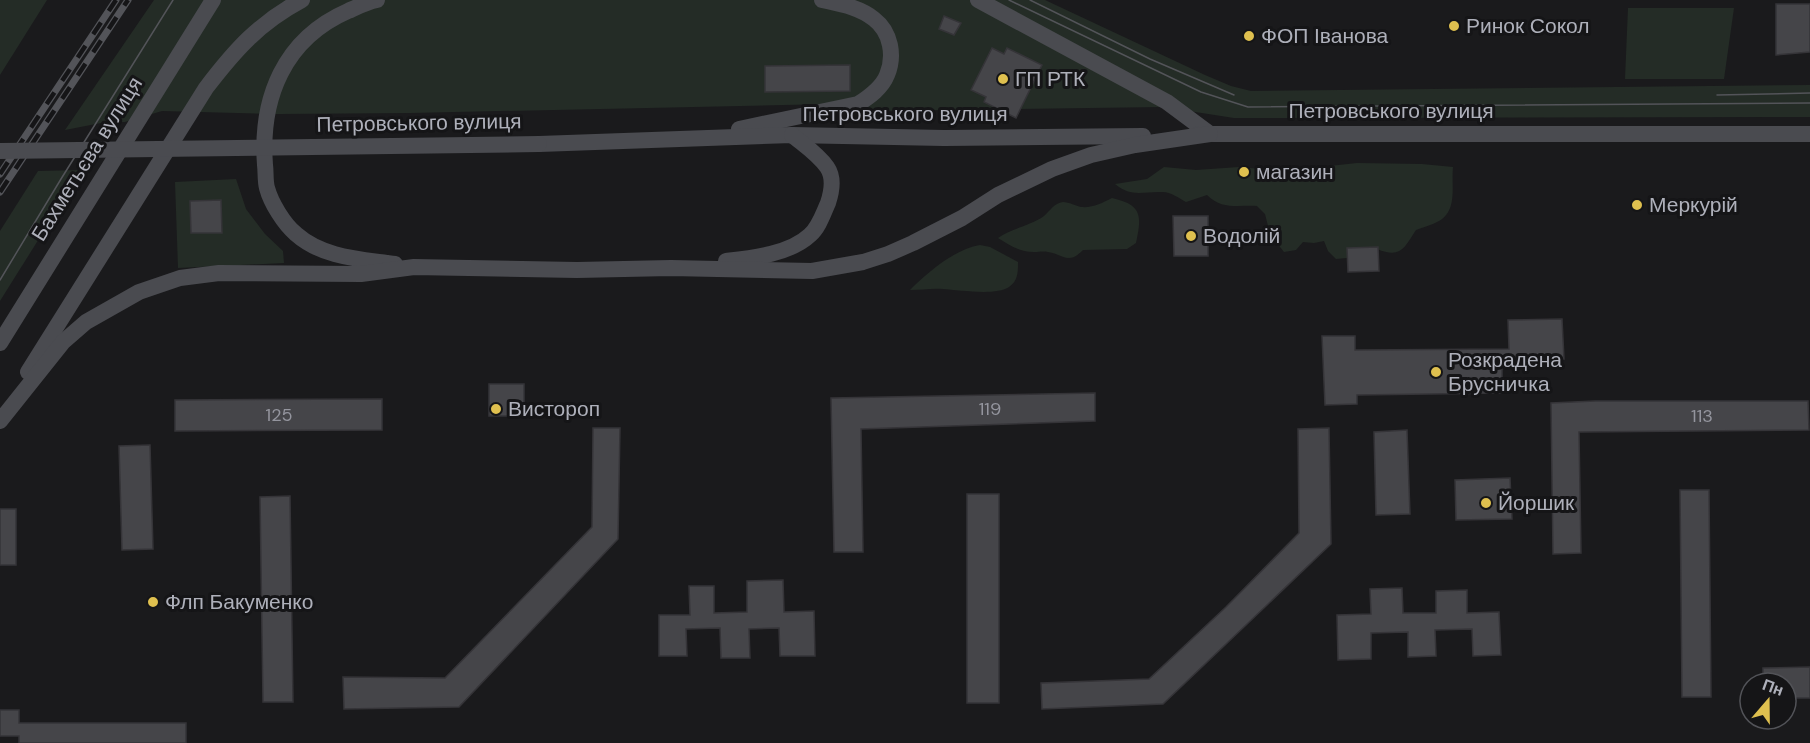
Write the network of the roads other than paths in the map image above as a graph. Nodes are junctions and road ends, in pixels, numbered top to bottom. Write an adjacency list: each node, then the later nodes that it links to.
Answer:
1 (213, 0): 13 (main road, Бахметьєва вулиця)
2 (302, 0): 14 (main road)
3 (377, 0): 11 (main road)
4 (822, 0): 9 (main road)
5 (978, 0): 6 (main road)
6 (1210, 134): 7 (main road, Петровського вулиця); 8 (main road, Петровського вулиця); 12 (main road)
7 (1810, 134)
8 (792, 135): 9 (main road, Петровського вулиця); 12 (main road)
9 (688, 139): 10 (main road, Петровського вулиця, bridge)
10 (0, 151)
11 (414, 267): 12 (main road); 15 (main road)
12 (671, 268)
13 (0, 343)
14 (0, 416)
15 (0, 421)

